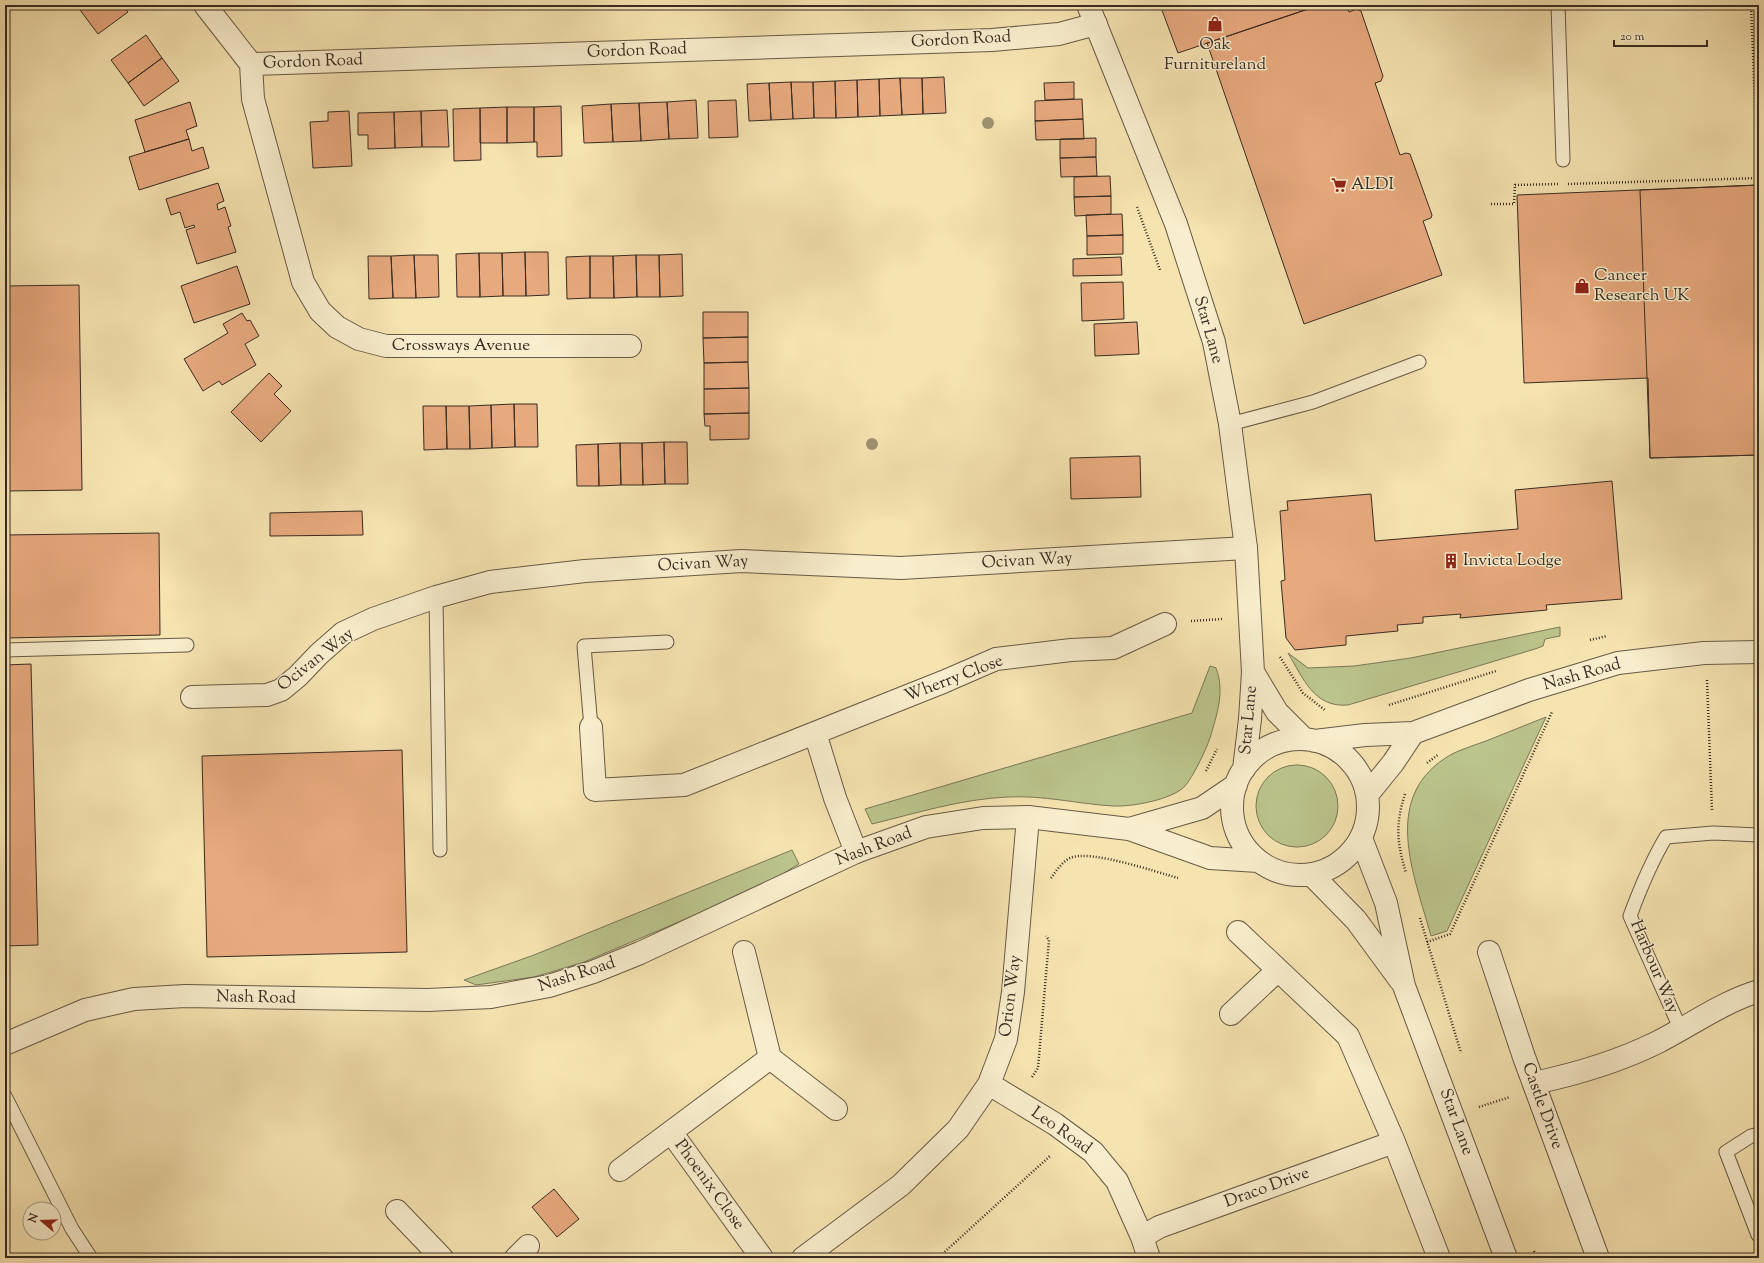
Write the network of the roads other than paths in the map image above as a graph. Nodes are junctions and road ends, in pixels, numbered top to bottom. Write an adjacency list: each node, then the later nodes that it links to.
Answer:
1 (205, 5): 4 (street, Gordon Road)
2 (1558, 5): 5 (lane)
3 (1092, 14): 4 (street, Gordon Road); 8 (street, Star Lane)
4 (251, 64): 6 (street, Crossways Avenue)
5 (1563, 160)
6 (630, 346)
7 (1419, 362): 8 (lane)
8 (1230, 424): 9 (street, Star Lane)
9 (1246, 548): 10 (street, Ocivan Way); 16 (street, Star Lane)
10 (436, 597): 17 (street, Ocivan Way); 28 (lane)
11 (1165, 624): 19 (street, Wherry Close)
12 (667, 642): 18 (lane)
13 (187, 645): 14 (lane)
14 (5, 650)
15 (1759, 652): 20 (street, Nash Road)
16 (1253, 672): 21 (street, Star Lane); 22 (street, Star Lane)
17 (192, 697)
18 (591, 727): 19 (street, Wherry Close)
19 (815, 733): 29 (street)
20 (1413, 733): 21 (street, Nash Road); 23 (street)
21 (1309, 740): 22 (street); 23 (street)
22 (1240, 777): 25 (street, Nash Road); 30 (street)
23 (1367, 795): 27 (street)
24 (1028, 817): 25 (street, Nash Road); 29 (street, Nash Road); 43 (street, Orion Way)
25 (1129, 829): 30 (street, Nash Road)
26 (1759, 835): 39 (lane, Harbour Way)
27 (1361, 838): 31 (street); 36 (street, Star Lane)
28 (440, 850)
29 (856, 852): 40 (street, Nash Road)
30 (1258, 861): 31 (street)
31 (1312, 874): 36 (street, Star Lane)
32 (1238, 932): 35 (street)
33 (744, 952): 41 (street)
34 (1489, 952): 42 (street, Castle Drive)
35 (1278, 970): 38 (street); 48 (street)
36 (1404, 986): 59 (street, Star Lane)
37 (1759, 991): 39 (street, Harbour Way)
38 (1231, 1014)
39 (1681, 1030): 42 (street, Harbour Way)
40 (5, 1044)
41 (770, 1058): 45 (street); 46 (street, Phoenix Close)
42 (1534, 1083): 60 (street, Castle Drive)
43 (989, 1084): 52 (street, Leo Road); 56 (street, Orion Way)
44 (5, 1096): 53 (lane)
45 (836, 1109)
46 (671, 1132): 49 (street, Phoenix Close); 55 (street, Phoenix Close)
47 (1759, 1134): 51 (lane)
48 (1394, 1142): 52 (street, Draco Drive); 58 (street)
49 (620, 1170)
50 (397, 1211): 54 (street)
51 (1758, 1235)
52 (1142, 1236): 57 (street, Leo Road)
53 (91, 1258)
54 (442, 1258)
55 (762, 1258)
56 (803, 1258)
57 (1149, 1258)
58 (1439, 1258)
59 (1506, 1258)
60 (1598, 1258)

